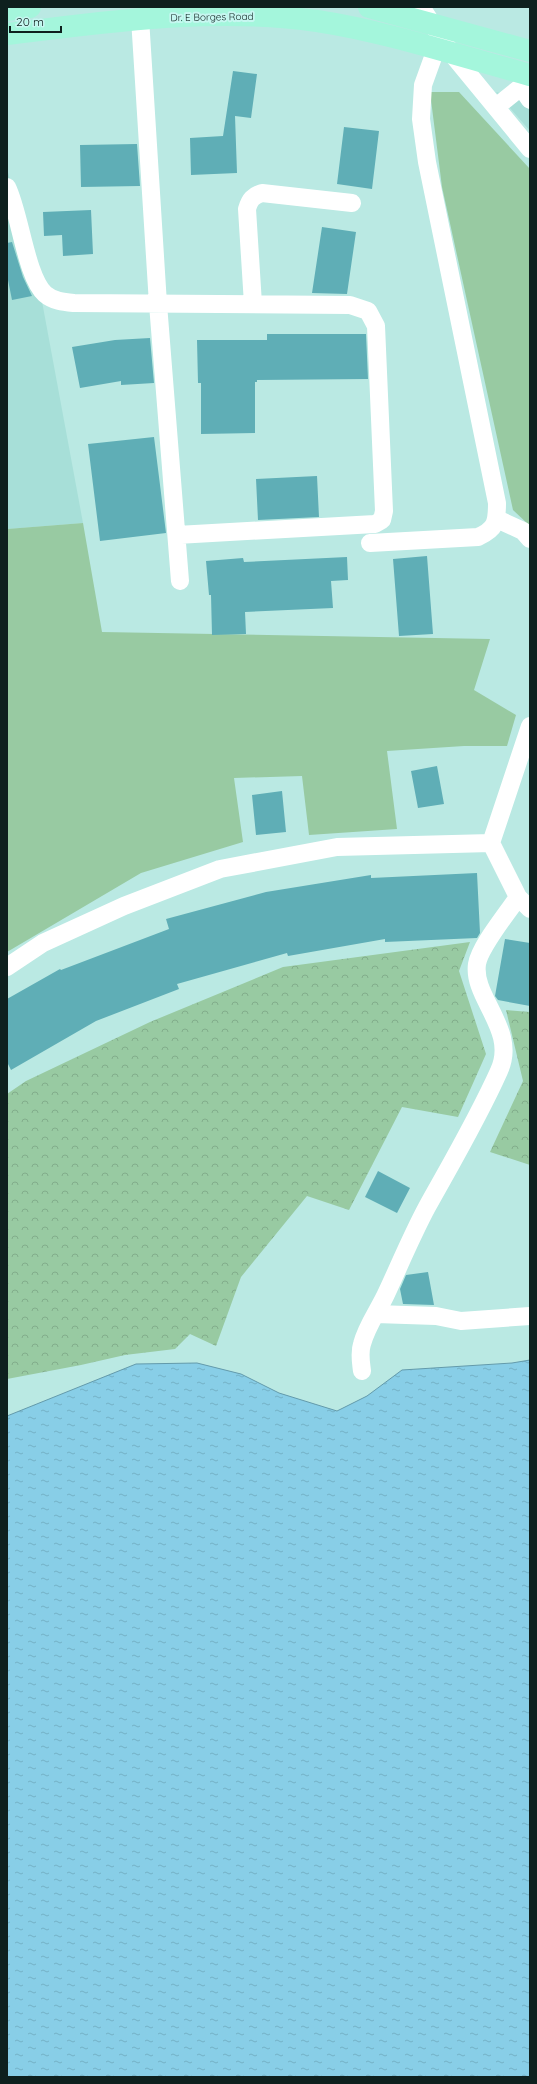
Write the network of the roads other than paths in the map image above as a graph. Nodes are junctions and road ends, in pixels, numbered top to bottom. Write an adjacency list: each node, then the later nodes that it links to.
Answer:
1 (30, 7): 3 (main road)
2 (369, 7): 4 (main road)
3 (7, 10)
4 (427, 15): 7 (main road); 8 (street)
5 (140, 18): 6 (main road, Dr. E Borges Road); 8 (main road, Dr. E Borges Road); 15 (street)
6 (7, 34)
7 (530, 51)
8 (444, 52): 9 (main road, Dr. E Borges Road); 11 (street); 17 (street)
9 (530, 75)
10 (530, 100): 11 (street)
11 (496, 107): 12 (street)
12 (530, 149)
13 (7, 187): 15 (street)
14 (352, 203): 16 (street)
15 (158, 304): 16 (street); 18 (street)
16 (253, 304): 18 (street)
17 (497, 519): 19 (street); 20 (street)
18 (177, 536): 21 (street)
19 (530, 539)
20 (370, 543)
21 (180, 581)
22 (530, 726): 23 (street)
23 (491, 843): 24 (street); 25 (street)
24 (524, 903): 26 (street)
25 (7, 967)
26 (376, 1314): 27 (street); 28 (street)
27 (530, 1316)
28 (362, 1371)

